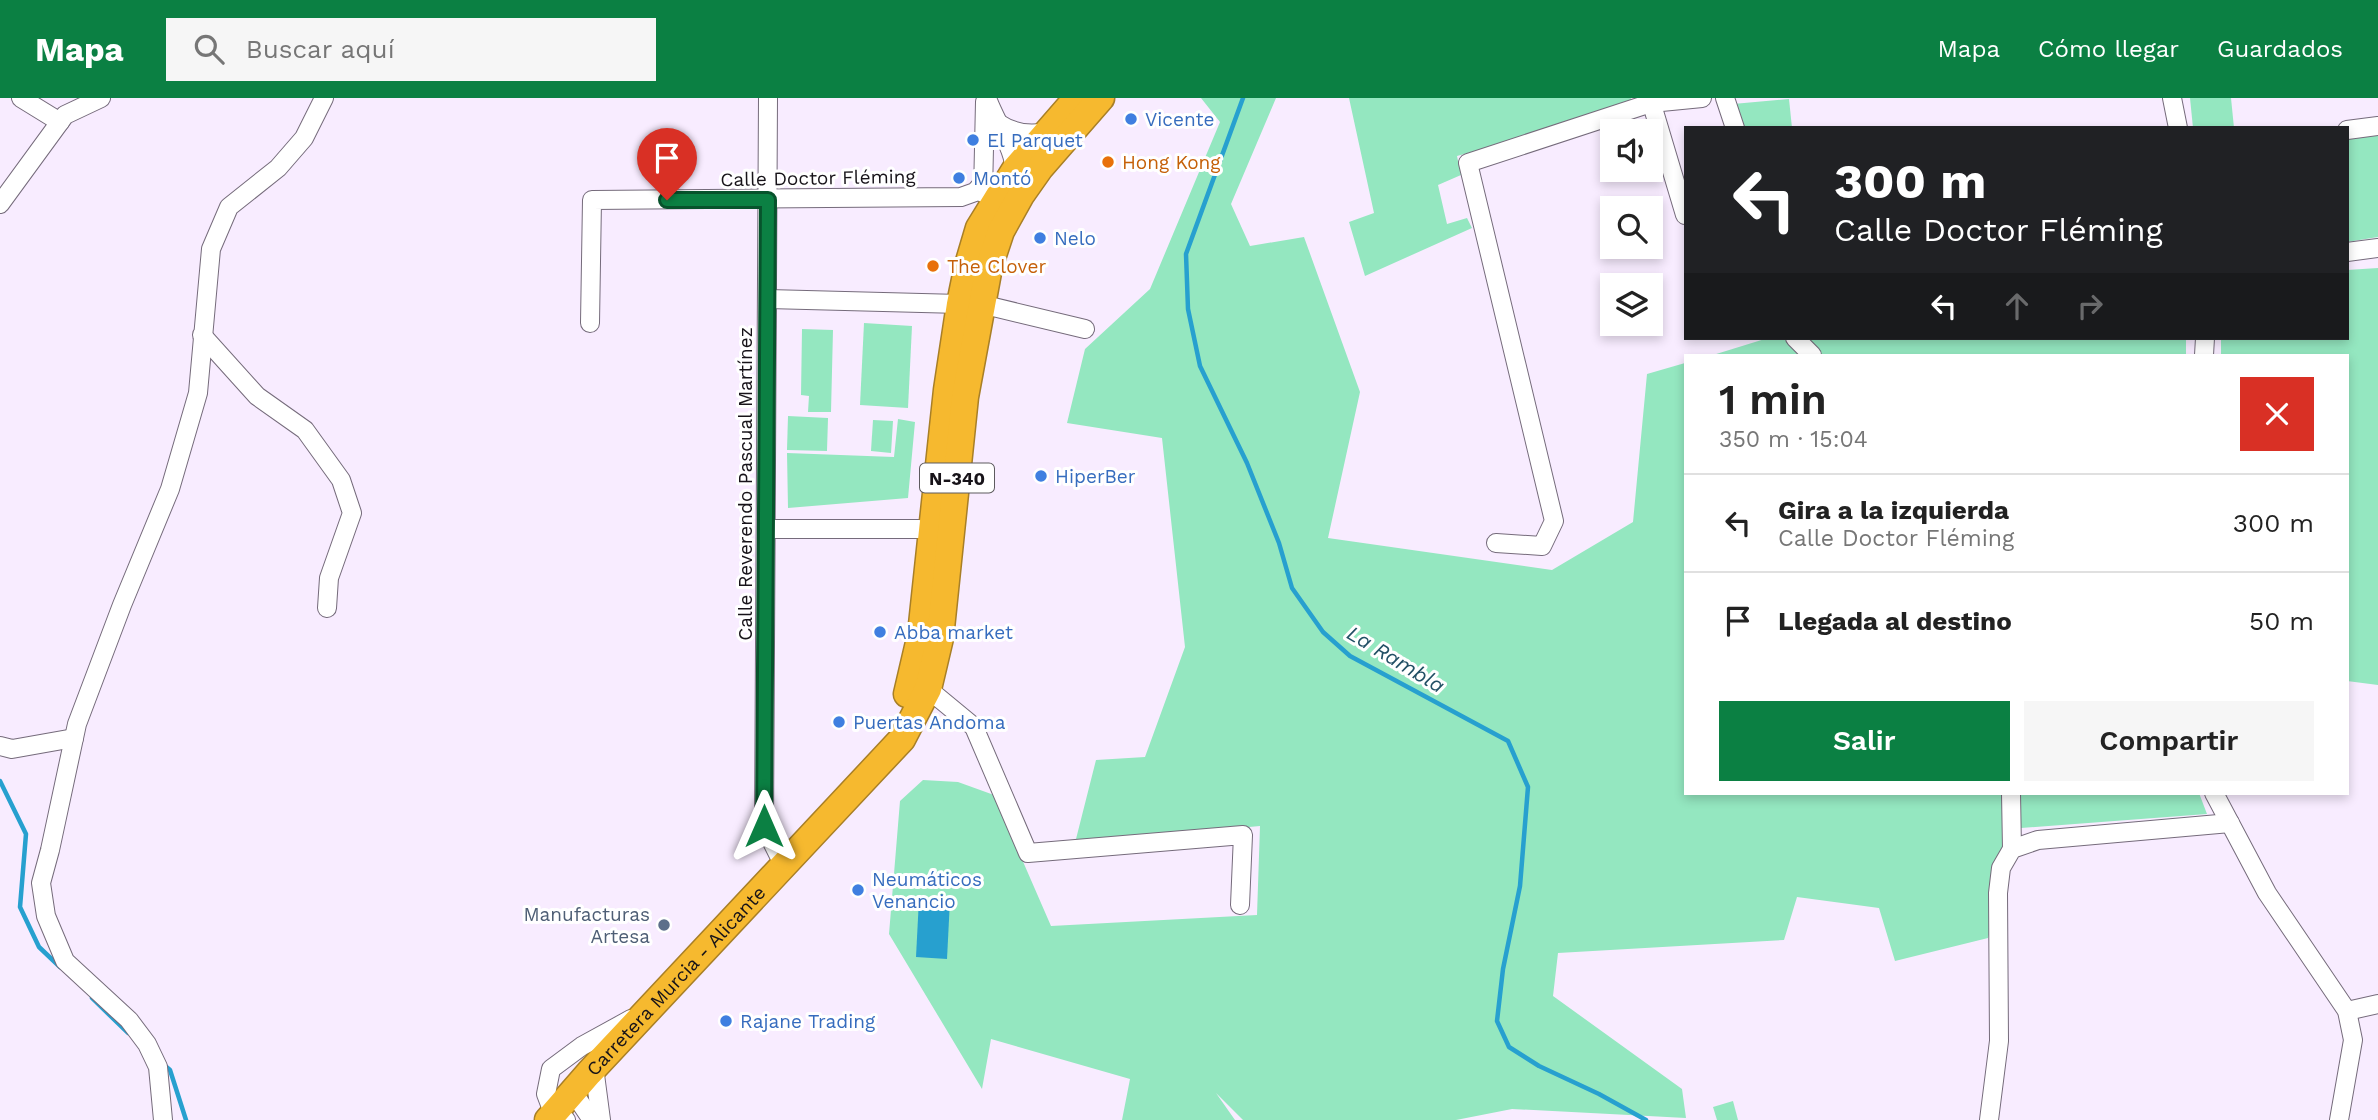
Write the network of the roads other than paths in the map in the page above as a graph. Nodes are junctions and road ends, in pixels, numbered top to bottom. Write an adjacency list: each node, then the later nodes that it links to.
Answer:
1 (21, 98): 12 (street)
2 (101, 98): 12 (street)
3 (324, 98): 33 (street)
4 (768, 98): 23 (street, Calle Reverendo Pascual Martínez)
5 (986, 98): 13 (street); 20 (street)
6 (1077, 98): 19 (highway, N-340)
7 (1101, 98): 21 (highway, N-340)
8 (1702, 98): 11 (street)
9 (1724, 98): 14 (street); 15 (street)
10 (2172, 98): 16 (street)
11 (1650, 101): 25 (street); 39 (street)
12 (60, 122): 24 (street)
13 (998, 123): 19 (street); 21 (street)
14 (1726, 126)
15 (1734, 126)
16 (2178, 126)
17 (2378, 127): 18 (street)
18 (2349, 130)
19 (1046, 132): 21 (highway, N-340)
20 (985, 148): 21 (street); 22 (street)
21 (1028, 168): 26 (highway, N-340)
22 (984, 182): 23 (street, Calle Doctor Fléming); 26 (street)
23 (768, 200): 29 (street, Calle Reverendo Pascual Martínez); 31 (street, Calle Doctor Fléming)
24 (0, 204)
25 (1684, 212)
26 (990, 229): 30 (highway, N-340)
27 (2378, 248): 28 (street)
28 (2349, 252)
29 (768, 299): 30 (street); 37 (street, Calle Reverendo Pascual Martínez)
30 (970, 304): 32 (street); 36 (highway, N-340); 42 (highway, N-340)
31 (590, 323)
32 (1085, 329)
33 (202, 335): 41 (street); 43 (street)
34 (1797, 340): 35 (street)
35 (1811, 354)
36 (935, 504): 38 (street); 40 (highway, N-340)
37 (766, 529): 38 (street); 50 (street, Calle Reverendo Pascual Martínez)
38 (919, 529): 40 (street)
39 (1496, 544)
40 (929, 554): 45 (highway, N-340)
41 (327, 608)
42 (928, 689): 45 (highway, N-340); 51 (street)
43 (74, 738): 44 (street); 58 (street)
44 (0, 746)
45 (862, 779): 50 (highway, Carretera Murcia - Alicante / N-340)
46 (2011, 795): 49 (street)
47 (2215, 795): 48 (street)
48 (2230, 823): 49 (street); 54 (street)
49 (2012, 849): 61 (street)
50 (784, 866): 52 (highway, Carretera Murcia - Alicante / N-340)
51 (1240, 905)
52 (656, 1001): 55 (highway, Carretera Murcia - Alicante / N-340); 57 (street)
53 (2378, 1004): 54 (street)
54 (2347, 1011): 62 (street)
55 (594, 1067): 56 (highway, Carretera Murcia - Alicante / N-340); 60 (street)
56 (573, 1092): 57 (highway, Carretera Murcia - Alicante / N-340); 59 (street)
57 (556, 1118)
58 (163, 1120)
59 (592, 1120)
60 (601, 1120)
61 (1989, 1120)
62 (2339, 1120)

